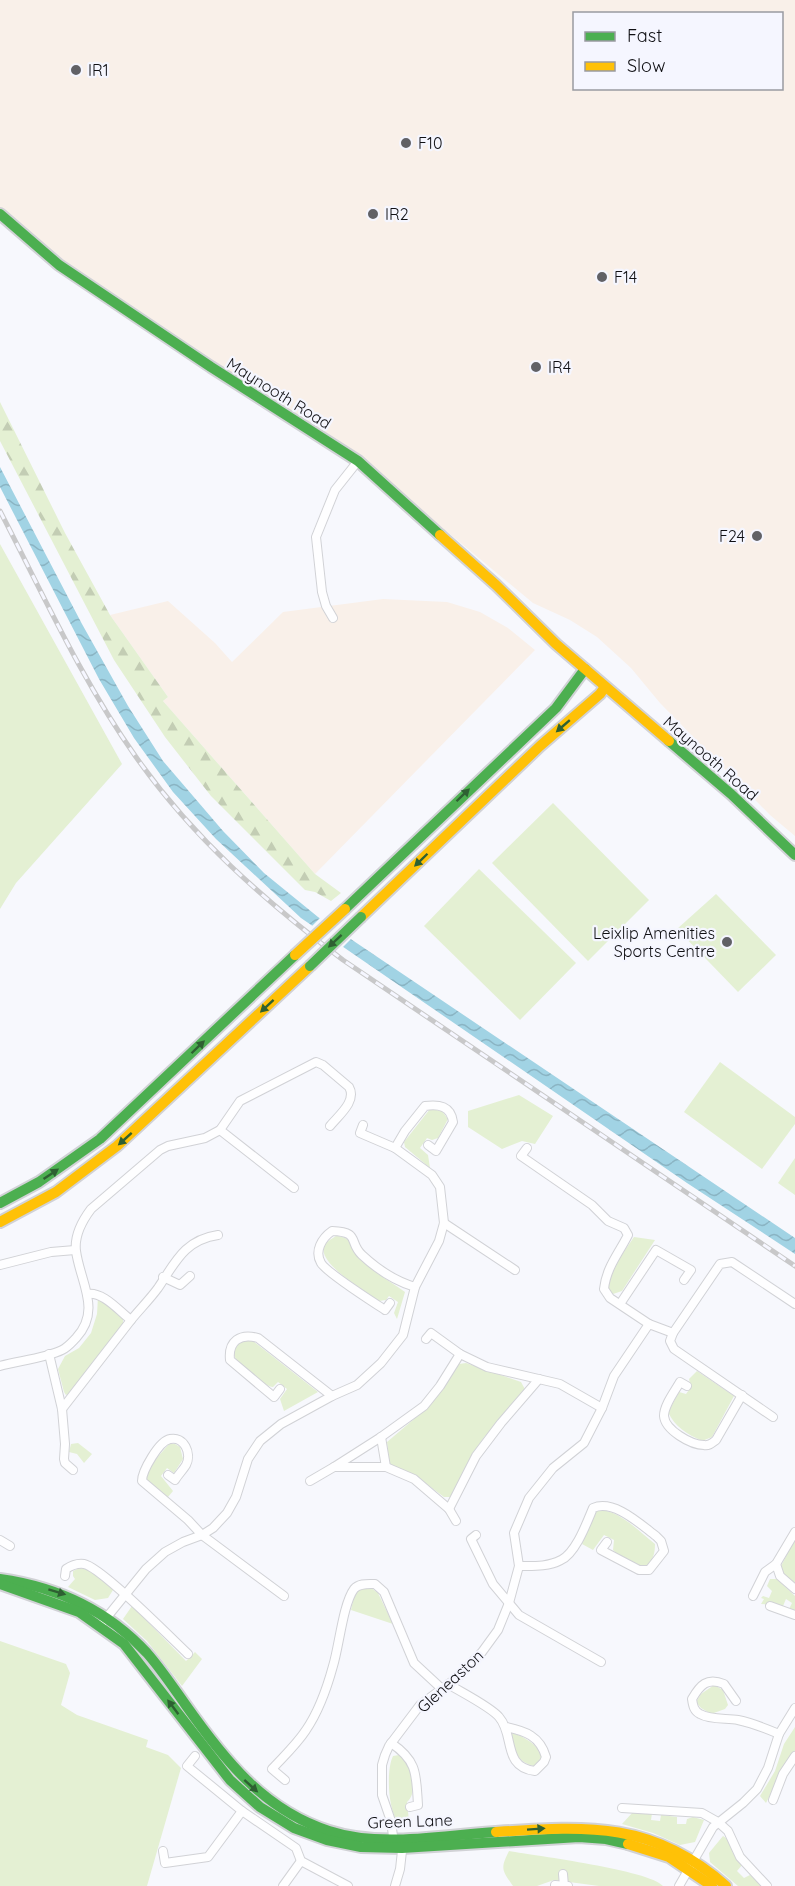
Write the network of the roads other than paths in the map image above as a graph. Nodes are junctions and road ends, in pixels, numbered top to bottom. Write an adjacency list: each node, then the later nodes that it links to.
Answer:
1 (0, 214): 2 (main road, Maynooth Road)
2 (358, 461): 3 (street); 4 (main road, Maynooth Road)
3 (333, 618)
4 (585, 669): 5 (main road, Maynooth Road); 14 (main road, one-way to 4, bridge)
5 (605, 687): 6 (main road, Maynooth Road); 15 (main road, one-way to 15, bridge)
6 (795, 855)
7 (363, 1125): 11 (street)
8 (330, 1126): 9 (street)
9 (220, 1130): 13 (street); 18 (street)
10 (428, 1145): 11 (street)
11 (395, 1148): 16 (street)
12 (527, 1148): 27 (street)
13 (294, 1188)
14 (0, 1203)
15 (0, 1222)
16 (444, 1223): 20 (street); 24 (street)
17 (218, 1235): 22 (street)
18 (75, 1250): 19 (street); 25 (street)
19 (0, 1265)
20 (515, 1270)
21 (190, 1276): 22 (street)
22 (163, 1277): 29 (street)
23 (684, 1280): 27 (street)
24 (415, 1287): 26 (street); 40 (street)
25 (87, 1294): 29 (street); 33 (street)
26 (390, 1303)
27 (620, 1304): 30 (street)
28 (795, 1304): 31 (street)
29 (131, 1320): 42 (street)
30 (649, 1324): 31 (street); 41 (street, Gleneaston)
31 (673, 1333): 39 (street)
32 (426, 1339): 34 (street)
33 (49, 1354): 35 (street); 42 (street)
34 (460, 1354): 36 (street); 44 (street)
35 (0, 1366)
36 (539, 1379): 41 (street); 50 (street)
37 (687, 1386): 39 (street)
38 (280, 1389): 40 (street)
39 (742, 1395): 43 (street)
40 (333, 1396): 53 (street)
41 (602, 1408): 59 (street, Gleneaston)
42 (62, 1409): 47 (street)
43 (773, 1417)
44 (381, 1437): 45 (street); 46 (street)
45 (334, 1467): 46 (street); 49 (street)
46 (386, 1467): 50 (street)
47 (73, 1470)
48 (168, 1475): 53 (street)
49 (310, 1481)
50 (449, 1509): 51 (street)
51 (456, 1521)
52 (795, 1532): 58 (street)
53 (202, 1535): 64 (street); 65 (street)
54 (476, 1535): 67 (street)
55 (0, 1540): 57 (street)
56 (607, 1542): 59 (street)
57 (10, 1546)
58 (776, 1564): 63 (street); 66 (street)
59 (519, 1566): 67 (street, Gleneaston)
60 (65, 1576): 64 (street)
61 (0, 1579): 70 (main road, Green Lane, one-way to 70)
62 (0, 1584): 70 (main road, Green Lane)
63 (795, 1589)
64 (125, 1595): 70 (street); 71 (street)
65 (284, 1596)
66 (753, 1596)
67 (509, 1603): 72 (street); 73 (street, Gleneaston)
68 (770, 1606): 69 (street)
69 (795, 1616)
70 (104, 1621): 77 (main road, Green Lane); 82 (main road, Green Lane, one-way to 70)
71 (188, 1654)
72 (601, 1662)
73 (445, 1686): 76 (street); 79 (street, Gleneaston); 83 (street)
74 (736, 1701): 78 (street)
75 (795, 1708): 78 (street)
76 (506, 1727): 76 (street)
77 (201, 1728): 82 (main road); 89 (main road, Green Lane, one-way to 89)
78 (779, 1734): 88 (street)
79 (391, 1743): 85 (street); 91 (street, Gleneaston)
80 (195, 1756): 87 (street)
81 (795, 1756): 84 (street)
82 (230, 1780): 94 (main road, Green Lane)
83 (285, 1780)
84 (773, 1800)
85 (410, 1807)
86 (622, 1808): 88 (street)
87 (242, 1811): 95 (street); 96 (street)
88 (718, 1822): 97 (street); 107 (street)
89 (330, 1832): 91 (main road, Green Lane); 94 (main road)
90 (469, 1833): 91 (main road, Green Lane); 92 (main road); 97 (main road, Green Lane, one-way to 97)
91 (394, 1839): 93 (main road); 94 (street, Gleneaston)
92 (503, 1842): 93 (main road, Green Lane); 97 (main road, Green Lane)
93 (448, 1845): 94 (main road, Green Lane)
94 (402, 1848): 99 (street)
95 (163, 1851)
96 (301, 1862): 101 (street); 102 (street)
97 (691, 1865): 103 (street); 104 (main road, Green Lane); 105 (main road); 106 (main road, Green Lane)
98 (563, 1874): 100 (street)
99 (398, 1885)
100 (562, 1885)
101 (283, 1886)
102 (348, 1886)
103 (679, 1886)
104 (712, 1886)
105 (720, 1886)
106 (726, 1886)
107 (767, 1886)

